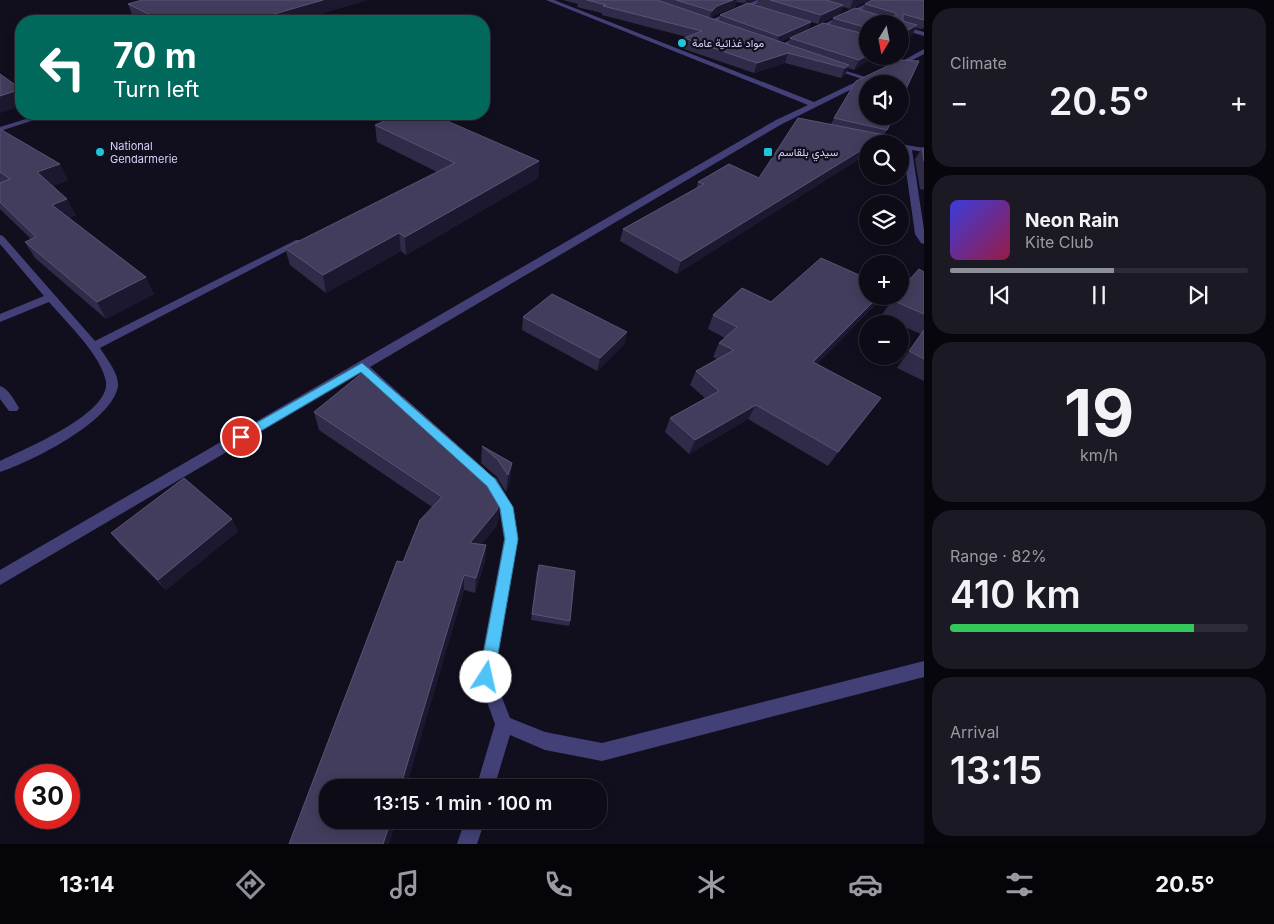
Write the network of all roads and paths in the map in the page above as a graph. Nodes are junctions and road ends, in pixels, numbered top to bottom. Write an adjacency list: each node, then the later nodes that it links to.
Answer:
1 (550, 0): 25 (street)
2 (762, 0): 5 (street)
3 (880, 0): 8 (street)
4 (738, 4): 5 (street)
5 (746, 6): 6 (street); 11 (street)
6 (754, 9)
7 (840, 10): 8 (street)
8 (849, 13): 9 (street); 13 (street)
9 (859, 16)
10 (703, 22): 11 (street)
11 (711, 24): 14 (street)
12 (808, 25): 13 (street)
13 (817, 28): 16 (street); 19 (street)
14 (723, 30)
15 (909, 30): 17 (street)
16 (834, 33)
17 (924, 34)
18 (768, 45): 19 (street)
19 (777, 48): 20 (street)
20 (786, 51)
21 (921, 55): 23 (street)
22 (823, 64): 23 (street)
23 (877, 75)
24 (859, 84): 25 (street)
25 (814, 105): 27 (street)
26 (29, 120): 29 (street)
27 (779, 122): 28 (street); 41 (street)
28 (798, 126)
29 (0, 129)
30 (852, 136): 31 (street)
31 (859, 138)
32 (909, 148): 33 (street)
33 (924, 150)
34 (909, 178): 37 (street)
35 (313, 236): 40 (street)
36 (0, 238): 38 (street)
37 (924, 241)
38 (50, 297): 39 (street); 40 (street)
39 (0, 318)
40 (93, 347): 45 (street)
41 (362, 367): 43 (street); 47 (street)
42 (0, 390): 44 (street)
43 (405, 406)
44 (13, 408)
45 (0, 467)
46 (477, 470): 49 (street)
47 (0, 578)
48 (924, 669): 49 (street)
49 (504, 724): 50 (street)
50 (488, 779)
51 (472, 829): 52 (street)
52 (467, 844)

